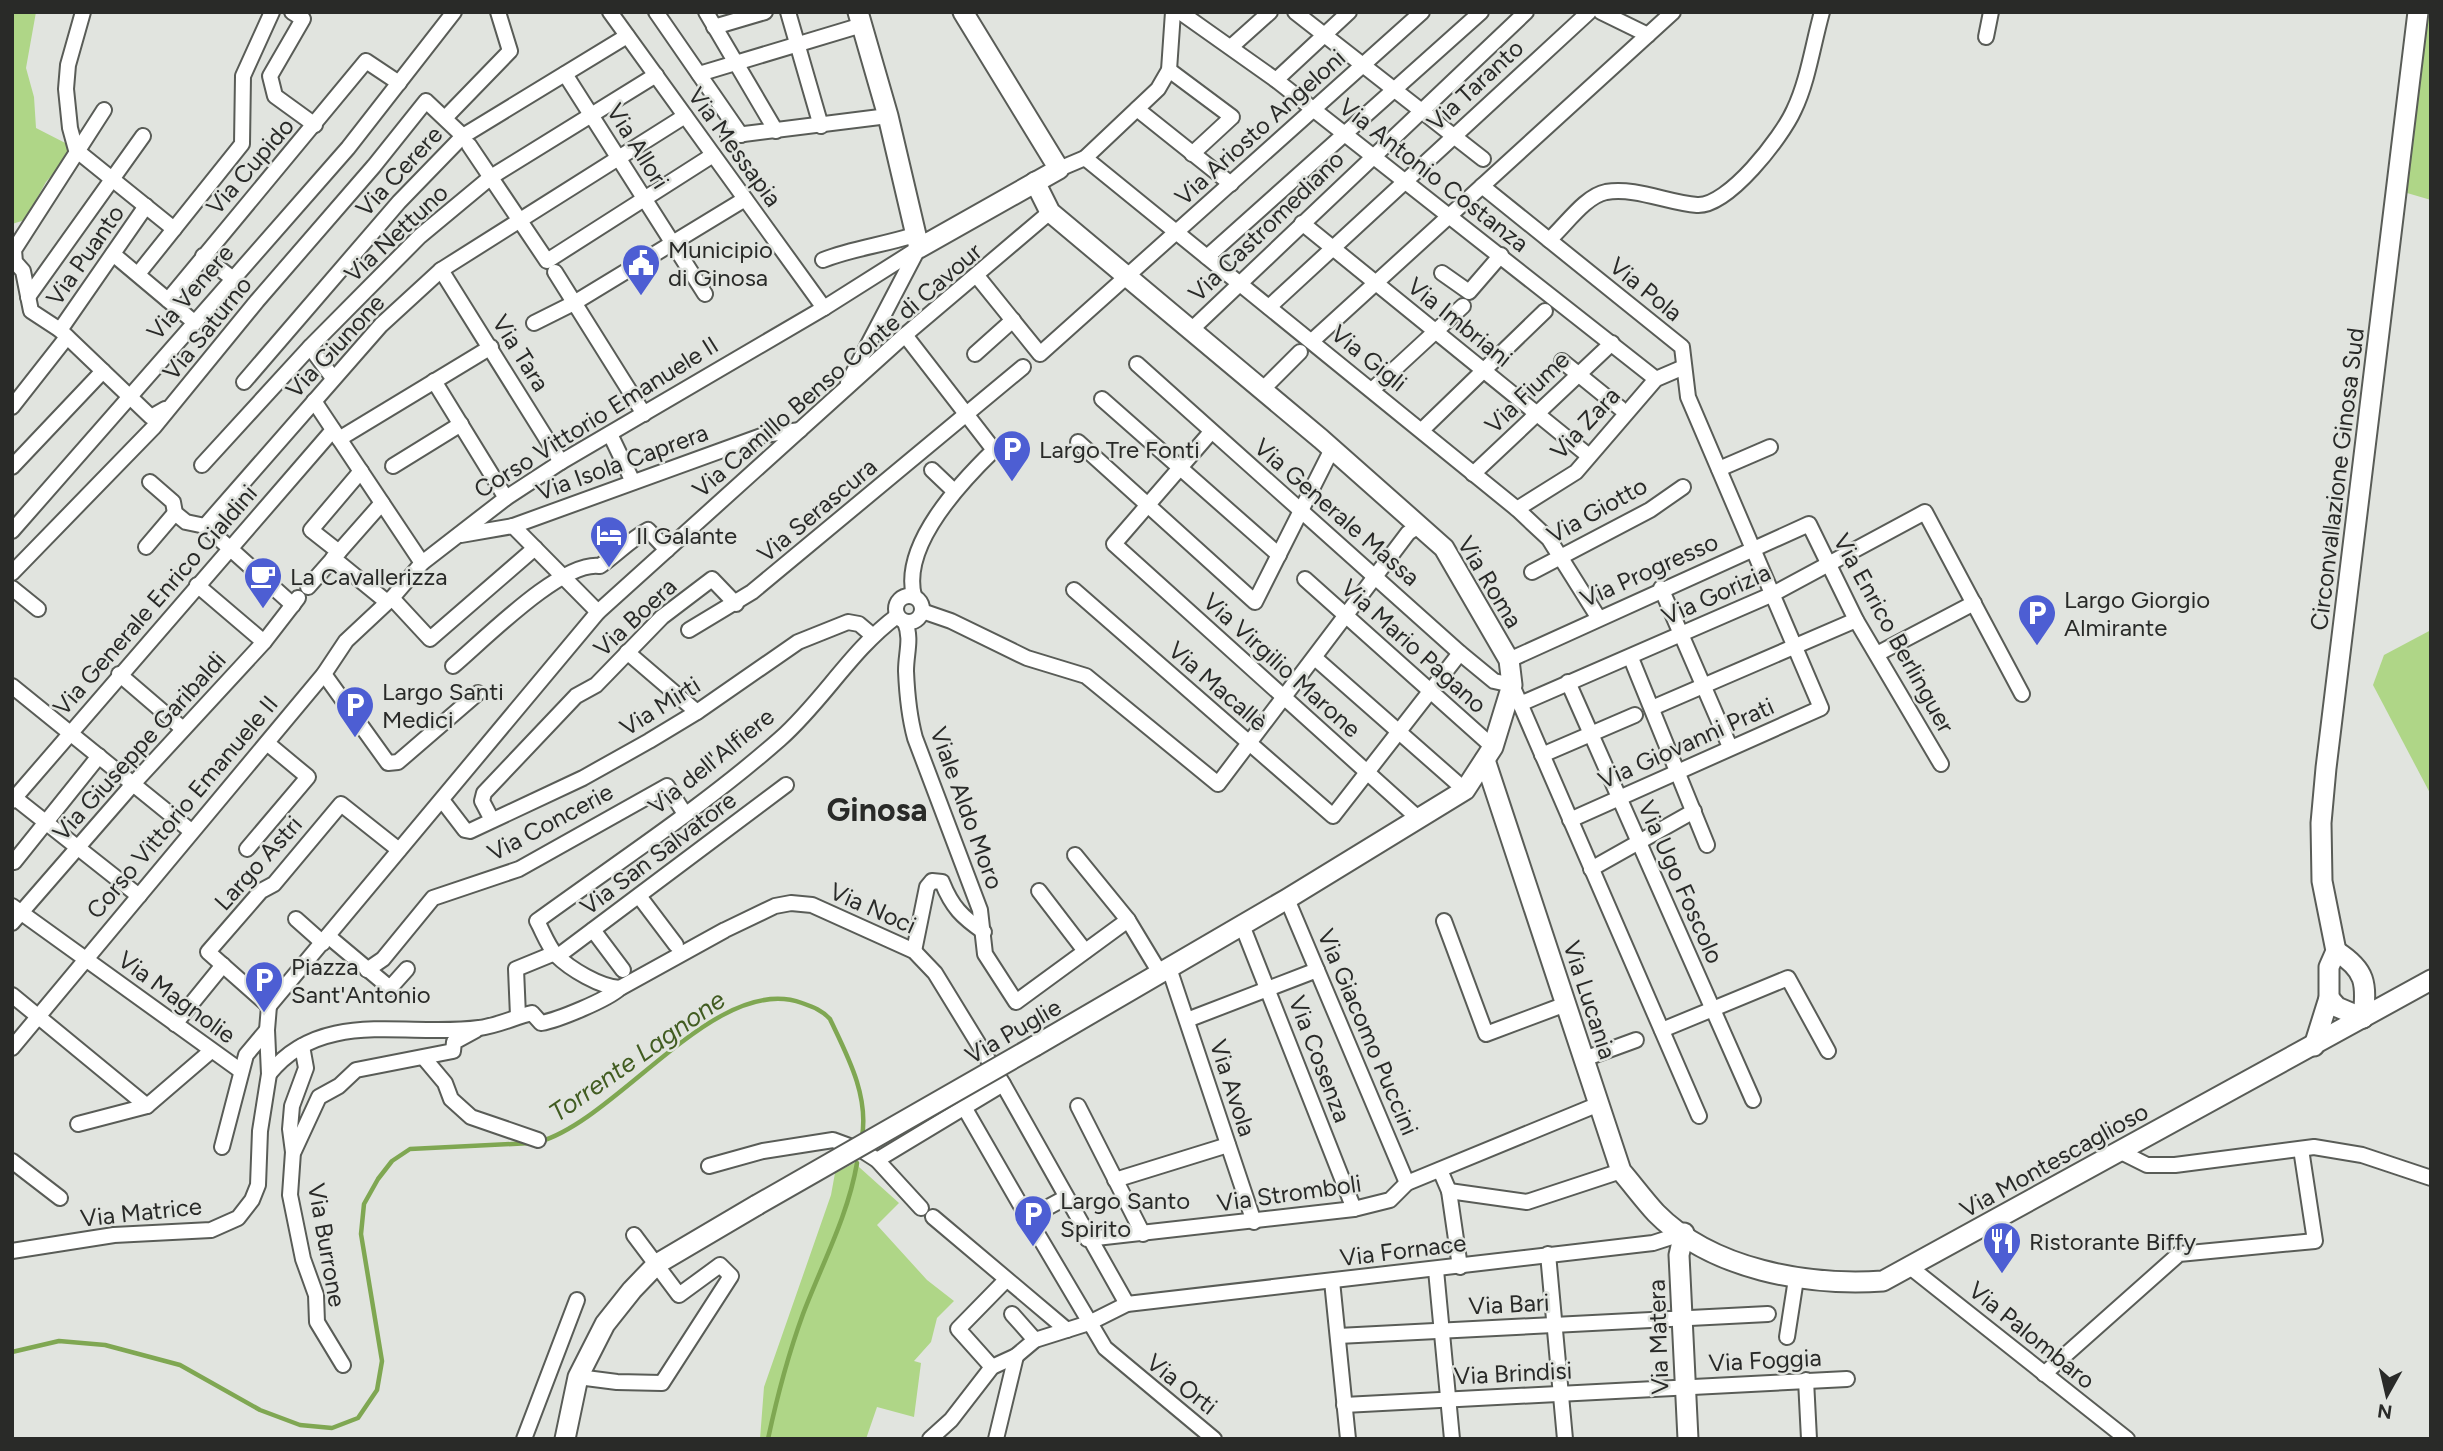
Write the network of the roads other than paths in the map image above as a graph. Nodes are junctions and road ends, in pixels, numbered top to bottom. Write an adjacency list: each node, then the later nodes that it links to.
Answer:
1 (83, 12): 59 (street)
2 (272, 12): 80 (street)
3 (453, 12): 42 (street, Via Venere)
4 (498, 12): 51 (street)
5 (610, 12): 31 (street, Via Messapia)
6 (656, 12): 39 (street)
7 (706, 12): 28 (street)
8 (765, 12): 25 (street)
9 (788, 12): 33 (street)
10 (963, 12): 66 (street)
11 (1173, 12): 37 (street)
12 (1180, 12): 34 (street, Via Antonio Costanza)
13 (1270, 12): 34 (street)
14 (1295, 12): 29 (street)
15 (1349, 12): 29 (street)
16 (1422, 12): 36 (street, Via Ariosto Angeloni)
17 (1481, 12): 43 (street)
18 (1526, 12): 47 (street, Via Castromediano)
19 (1589, 12): 57 (street, Via Taranto)
20 (1601, 12): 30 (street)
21 (1673, 12): 30 (street)
22 (1822, 12): 82 (street)
23 (1991, 12): 32 (street)
24 (2418, 12): 287 (street, Circonvallazione Ginosa Sud)
25 (749, 14): 28 (street)
26 (297, 16): 52 (street)
27 (860, 19): 33 (street); 50 (street)
28 (714, 27): 35 (street)
29 (1325, 35): 36 (street); 41 (street)
30 (1648, 35): 72 (street)
31 (627, 36): 38 (street, Via Cerere); 40 (street, Via Messapia)
32 (1986, 37)
33 (798, 44): 35 (street); 53 (street)
34 (1232, 46): 41 (street, Via Antonio Costanza)
35 (736, 63): 39 (street); 54 (street)
36 (1363, 65): 43 (street); 46 (street, Via Ariosto Angeloni)
37 (1168, 70): 44 (street); 60 (street)
38 (565, 74): 48 (street, Via Allori); 58 (street, Via Cerere)
39 (699, 74): 54 (street)
40 (656, 75): 48 (street, Via Nettuno); 49 (street, Via Messapia)
41 (1276, 80): 46 (street, Via Antonio Costanza)
42 (399, 83): 52 (street, Via Cupido); 97 (street, Via Venere)
43 (1394, 89): 47 (street); 55 (street)
44 (1137, 109): 60 (street); 64 (street)
45 (104, 110): 59 (street)
46 (1312, 110): 55 (street, Via Antonio Costanza); 71 (street, Via Ariosto Angeloni)
47 (1420, 110): 57 (street); 62 (street, Via Castromediano)
48 (591, 115): 63 (street, Via Allori); 67 (street, Via Nettuno)
49 (685, 116): 61 (street, Via Messapia); 63 (street, Via Giunone)
50 (888, 116): 53 (street); 83 (street)
51 (446, 117): 58 (street); 138 (street, Via Saturno)
52 (316, 125): 88 (street, Via Cupido)
53 (821, 125): 54 (street)
54 (775, 131)
55 (1343, 133): 62 (street, Via Antonio Costanza); 89 (street)
56 (143, 136): 68 (street)
57 (1453, 136): 65 (street); 70 (street, Via Taranto)
58 (466, 140): 67 (street); 131 (street, Via Cerere)
59 (76, 150): 68 (street); 101 (street)
60 (1192, 154): 71 (street)
61 (713, 155): 73 (street); 74 (street, Via Messapia)
62 (1372, 156): 70 (street, Via Antonio Costanza); 79 (street, Via Castromediano)
63 (618, 158): 73 (street, Via Allori); 78 (street, Via Giunone)
64 (1085, 158): 66 (street); 81 (street, Via Gigli)
65 (1483, 159)
66 (1059, 169): 69 (street, Corso Vittorio Emanuele II)
67 (491, 177): 78 (street); 117 (street, Via Nettuno)
68 (112, 178): 75 (street); 101 (street)
69 (1035, 182): 76 (street); 83 (street, Corso Vittorio Emanuele II)
70 (1404, 182): 77 (street, Via Antonio Costanza); 85 (street, Via Taranto)
71 (1231, 184): 81 (street, Via Ariosto Angeloni)
72 (1482, 186): 77 (street); 82 (street, Via Pola)
73 (643, 197): 84 (street, Via Allori); 91 (street)
74 (745, 199): 84 (street); 106 (street, Via Messapia)
75 (146, 206): 80 (street); 86 (street, Via Puanto)
76 (1050, 212): 95 (street, Via Camillo Benso Conte di Cavour); 96 (street, Via Roma)
77 (1450, 215): 87 (street, Via Antonio Costanza); 99 (street)
78 (519, 219): 91 (street); 92 (street, Via Giunone)
79 (1302, 223): 85 (street, Via Imbriani); 98 (street, Via Castromediano)
80 (174, 229): 94 (street)
81 (1177, 232): 89 (street, Via Gigli); 96 (street, Via Ariosto Angeloni)
82 (1549, 240): 124 (street, Via Pola)
83 (917, 241): 90 (street); 106 (street, Corso Vittorio Emanuele II); 133 (street)
84 (672, 243): 100 (street, Via Allori); 103 (street)
85 (1333, 248): 99 (street, Via Imbriani); 105 (street, Via Taranto)
86 (113, 254): 94 (street); 113 (street, Via Puanto)
87 (1501, 255): 93 (street); 116 (street, Via Antonio Costanza)
88 (203, 256): 97 (street); 102 (street, Via Cupido)
89 (1207, 257): 98 (street, Via Gigli)
90 (823, 260)
91 (551, 266): 103 (street)
92 (441, 270): 118 (street, Via Tara); 128 (street, Via Giunone)
93 (1442, 272)
94 (138, 274): 102 (street)
95 (977, 276): 108 (street); 114 (street, Via Camillo Benso Conte di Cavour)
96 (1129, 276): 108 (street, Via Ariosto Angeloni); 111 (street, Via Roma)
97 (232, 278): 109 (street, Via Venere)
98 (1239, 282): 105 (street, Via Gigli); 111 (street, Via Castromediano)
99 (1375, 282): 112 (street, Via Imbriani); 115 (street)
100 (705, 294)
101 (28, 297): 113 (street)
102 (168, 300): 109 (street)
103 (574, 303): 110 (street); 142 (street)
104 (1463, 306): 112 (street)
105 (1269, 307): 115 (street, Via Gigli)
106 (824, 308): 142 (street, Corso Vittorio Emanuele II)
107 (1545, 311): 125 (street)
108 (1013, 320): 120 (street)
109 (194, 322): 135 (street, Via Venere)
110 (534, 323)
111 (1191, 330): 134 (street, Via Roma)
112 (1435, 331): 125 (street, Via Imbriani); 132 (street)
113 (64, 334): 126 (street); 139 (street, Via Puanto)
114 (905, 335): 133 (street, Via Camillo Benso Conte di Cavour); 141 (street)
115 (1312, 341): 132 (street, Via Gigli)
116 (1612, 343): 127 (street, Via Fiume); 129 (street, Via Antonio Costanza)
117 (310, 347): 128 (street); 155 (street, Via Nettuno)
118 (491, 347): 130 (street, Via Generale Enrico Cialdini); 154 (street, Via Tara)
119 (1300, 352): 134 (street)
120 (975, 354)
121 (1562, 361): 127 (street)
122 (1137, 364): 147 (street, Via Generale Massa)
123 (1023, 367): 141 (street, Via Serascura)
124 (1684, 367): 129 (street, Via Zara); 159 (street, Via Pola)
125 (1483, 370): 143 (street, Via Imbriani); 146 (street)
126 (103, 371): 135 (street); 157 (street)
127 (1579, 374): 140 (street); 143 (street, Via Fiume)
128 (333, 378): 137 (street, Via Giunone)
129 (1656, 379): 153 (street, Via Zara)
130 (434, 381): 144 (street); 148 (street, Via Generale Enrico Cialdini)
131 (244, 382)
132 (1373, 389): 146 (street, Via Gigli)
133 (844, 390): 145 (street, Via Camillo Benso Conte di Cavour)
134 (1262, 390): 152 (street, Via Roma)
135 (129, 394): 138 (street); 177 (street, Via Venere)
136 (1102, 399): 158 (street)
137 (314, 401): 148 (street); 176 (street, Via Giunone)
138 (173, 405): 190 (street, Via Saturno)
139 (12, 407)
140 (1620, 408)
141 (965, 413): 166 (street); 203 (street, Via Serascura)
142 (645, 414): 149 (street, Corso Vittorio Emanuele II)
143 (1538, 415): 153 (street, Via Imbriani); 162 (street, Via Fiume)
144 (461, 424): 156 (street); 167 (street)
145 (800, 430): 164 (street, Via Isola Caprera); 183 (street, Via Camillo Benso Conte di Cavour)
146 (1422, 430): 162 (street, Via Gigli)
147 (1210, 432): 158 (street); 171 (street, Via Generale Massa)
148 (336, 434): 161 (street); 182 (street, Via Generale Enrico Cialdini)
149 (610, 434): 154 (street, Corso Vittorio Emanuele II); 164 (street)
150 (1078, 442): 169 (street)
151 (1770, 447): 159 (street)
152 (1332, 449): 171 (street); 174 (street, Via Roma)
153 (1589, 456): 170 (street, Via Zara)
154 (561, 462): 167 (street, Corso Vittorio Emanuele II)
155 (202, 466)
156 (393, 466)
157 (12, 467)
158 (1180, 468): 169 (street); 185 (street)
159 (1719, 469): 181 (street, Via Pola)
160 (932, 470): 166 (street)
161 (360, 471): 168 (street); 184 (street)
162 (1473, 474): 170 (street, Via Gigli)
163 (150, 482): 172 (street)
164 (633, 482): 175 (street, Via Isola Caprera)
165 (1683, 487): 186 (street, Via Giotto)
166 (953, 490): 199 (street)
167 (506, 498): 178 (street, Corso Vittorio Emanuele II)
168 (382, 503): 184 (street, Via Giuseppe Garibaldi); 187 (street)
169 (1149, 503): 185 (street); 232 (street, Via Virgilio Marone)
170 (1517, 509): 186 (street, Via Gigli)
171 (1300, 510): 185 (street); 192 (street, Via Generale Massa)
172 (175, 513): 176 (street); 179 (street)
173 (1809, 524): 181 (street, Via Progresso); 188 (street, Via Enrico Berlinguer)
174 (1420, 525): 192 (street); 220 (street, Via Roma)
175 (513, 526): 178 (street, Via Isola Caprera); 180 (street)
176 (205, 527): 182 (street)
177 (12, 531)
178 (459, 536): 187 (street, Corso Vittorio Emanuele II)
179 (146, 547)
180 (535, 548): 191 (street); 201 (street)
181 (1754, 548): 196 (street, Via Progresso); 198 (street, Via Pola)
182 (228, 549): 194 (street, Via Generale Enrico Cialdini); 200 (street)
183 (667, 550): 191 (street); 206 (street, Via Camillo Benso Conte di Cavour)
184 (336, 555): 200 (street, Via Giuseppe Garibaldi); 201 (street)
185 (1279, 555)
186 (1561, 556): 189 (street, Via Giotto); 208 (street, Via Gigli)
187 (422, 563): 201 (street, Corso Vittorio Emanuele II)
188 (1828, 566): 198 (street, Via Gorizia); 202 (street, Via Gorizia); 210 (street, Via Enrico Berlinguer)
189 (1532, 572)
190 (12, 573)
191 (561, 575): 206 (street); 222 (street)
192 (1375, 576): 207 (street); 217 (street, Via Generale Massa)
193 (1305, 579): 207 (street, Via Mario Pagano)
194 (197, 585): 214 (street); 223 (street, Via Generale Enrico Cialdini)
195 (12, 588): 204 (street)
196 (1661, 588): 208 (street, Via Progresso); 213 (street)
197 (1074, 590): 243 (street, Via Macallè)
198 (1773, 594): 213 (street, Via Gorizia); 215 (street, Via Pola)
199 (914, 596): 205 (street); 209 (street)
200 (300, 597): 214 (street, Via Giuseppe Garibaldi)
201 (390, 600): 224 (street, Corso Vittorio Emanuele II)
202 (1974, 603): 218 (street); 231 (street)
203 (736, 604): 211 (street, Via Serascura); 216 (street, Via Boera)
204 (38, 608)
205 (922, 611): 209 (street); 243 (street)
206 (598, 612): 256 (street, Via Camillo Benso Conte di Cavour)
207 (1346, 615): 219 (street); 229 (street, Via Mario Pagano)
208 (1598, 617): 220 (street, Via Progresso)
209 (901, 619): 212 (street, Via dell'Alfiere); 282 (street, Viale Aldo Moro)
210 (1856, 620): 215 (street); 218 (street, Via Enrico Berlinguer)
211 (689, 631)
212 (872, 635): 236 (street, Via Mirti); 258 (street, Via dell'Alfiere)
213 (1682, 636): 225 (street, Via Gorizia); 227 (street)
214 (264, 642): 238 (street, Via Giuseppe Garibaldi)
215 (1795, 645): 227 (street); 235 (street, Via Pola)
216 (627, 652): 236 (street); 260 (street, Via Boera)
217 (1460, 653): 226 (street, Via Generale Massa); 229 (street)
218 (1877, 654): 248 (street, Via Enrico Berlinguer)
219 (1315, 658): 232 (street); 239 (street)
220 (1509, 660): 226 (street, Via Roma)
221 (1633, 663): 234 (street)
222 (453, 666)
223 (119, 674): 238 (street); 240 (street, Via Generale Enrico Cialdini)
224 (324, 674): 230 (street); 242 (street, Corso Vittorio Emanuele II)
225 (1568, 682): 233 (street, Via Gorizia); 241 (street, Via Ugo Foscolo)
226 (1512, 685): 233 (street, Via Roma); 245 (street, Via Puglie)
227 (1704, 685): 234 (street); 244 (street)
228 (12, 686): 240 (street)
229 (1431, 691): 239 (street); 245 (street, Via Mario Pagano)
230 (478, 693)
231 (2022, 694)
232 (1285, 699): 243 (street); 250 (street, Via Virgilio Marone)
233 (1520, 704): 246 (street, Via Roma)
234 (1651, 708): 249 (street)
235 (1821, 708): 244 (street, Via Giovanni Prati)
236 (697, 712): 260 (street, Via Mirti)
237 (1635, 715): 241 (street)
238 (183, 729): 251 (street, Via Giuseppe Garibaldi)
239 (1400, 731): 250 (street); 253 (street)
240 (70, 733): 247 (street); 255 (street, Via Generale Enrico Cialdini)
241 (1591, 734): 246 (street); 254 (street, Via Ugo Foscolo)
242 (267, 743): 263 (street, Corso Vittorio Emanuele II); 267 (street)
243 (1250, 744): 250 (street, Via Macallè)
244 (1730, 747): 249 (street, Via Giovanni Prati)
245 (1489, 754): 253 (street, Via Puglie); 303 (street, Via Lucania)
246 (1542, 755): 261 (street, Via Roma)
247 (99, 756): 251 (street); 262 (street)
248 (1941, 764)
249 (1678, 771): 254 (street, Via Giovanni Prati); 257 (street)
250 (1368, 772): 259 (street, Via Virgilio Marone)
251 (133, 784): 263 (street); 266 (street, Via Giuseppe Garibaldi)
252 (786, 785): 274 (street, Via San Salvatore)
253 (1465, 790): 259 (street, Via Puglie)
254 (1619, 798): 261 (street, Via Giovanni Prati); 264 (street, Via Ugo Foscolo)
255 (14, 799): 262 (street)
256 (442, 800): 260 (street, Via Mirti); 268 (street, Via Camillo Benso Conte di Cavour)
257 (1694, 811): 264 (street); 265 (street)
258 (685, 814): 288 (street, Via dell'Alfiere); 292 (street, Via Concerie)
259 (1419, 819): 275 (street, Via Puglie)
260 (492, 820)
261 (1570, 820): 271 (street, Via Roma)
262 (46, 822): 266 (street); 270 (street)
263 (191, 831): 273 (street, Corso Vittorio Emanuele II)
264 (1639, 842): 271 (street); 305 (street, Via Ugo Foscolo)
265 (1707, 845)
266 (78, 848): 273 (street); 276 (street, Via Giuseppe Garibaldi)
267 (247, 849)
268 (399, 850): 283 (street, Via Camillo Benso Conte di Cavour); 290 (street, Largo Astri)
269 (1075, 855): 278 (street, Via Avola)
270 (14, 862)
271 (1591, 869): 313 (street, Via Roma)
272 (1039, 891): 286 (street)
273 (139, 896): 289 (street, Corso Vittorio Emanuele II)
274 (639, 896): 281 (street, Via San Salvatore); 284 (street)
275 (1287, 899): 280 (street, Via Puglie); 295 (street, Via Giacomo Puccini)
276 (15, 914): 289 (street, Via Magnolie)
277 (296, 919): 283 (street)
278 (1128, 920): 286 (street); 294 (street, Via Avola)
279 (1444, 921): 303 (street)
280 (1242, 925): 294 (street, Via Puglie); 299 (street, Via Cosenza)
281 (593, 930): 288 (street, Via San Salvatore); 293 (street)
282 (984, 932): 285 (street); 286 (street, Viale Aldo Moro)
283 (325, 939): 292 (street); 304 (street, Via Camillo Benso Conte di Cavour)
284 (676, 945)
285 (915, 951): 298 (street, Via Noci); 324 (street, Via Noci)
286 (1085, 951)
287 (2336, 951): 296 (street); 301 (street, Circonvallazione Ginosa Sud)
288 (556, 955): 298 (street); 306 (street, Via San Salvatore)
289 (87, 960): 307 (street, Corso Vittorio Emanuele II); 310 (street, Via Magnolie)
290 (223, 965): 304 (street); 310 (street)
291 (407, 969): 292 (street)
292 (367, 970)
293 (624, 970)
294 (1165, 970): 309 (street, Via Avola); 358 (street, Via Puglie, bridge)
295 (1317, 970): 299 (street); 345 (street, Via Giacomo Puccini)
296 (2364, 980): 302 (street); 308 (street)
297 (2431, 980): 302 (street, Via Montescaglioso)
298 (620, 988): 306 (street, Via Noci)
299 (1269, 989): 309 (street); 349 (street, Via Cosenza)
300 (12, 995): 307 (street)
301 (2329, 998): 308 (street); 316 (street, Circonvallazione Ginosa Sud)
302 (2396, 999): 308 (street, Via Montescaglioso)
303 (1566, 1004): 321 (street, Via Lucania)
304 (269, 1006): 311 (street)
305 (1714, 1011): 313 (street); 319 (street); 325 (street, Via Ugo Foscolo)
306 (518, 1016): 312 (street)
307 (38, 1017): 317 (street, Corso Vittorio Emanuele II); 327 (street)
308 (2363, 1018): 316 (street, Via Montescaglioso)
309 (1187, 1020): 333 (street, Via Avola)
310 (175, 1024): 318 (street, Via Magnolie)
311 (268, 1026): 322 (street); 323 (street, Via Matrice)
312 (480, 1028): 315 (street); 320 (street)
313 (1662, 1031): 330 (street, Via Roma)
314 (1636, 1040): 321 (street)
315 (302, 1046): 323 (street); 336 (street, Via Burrone)
316 (2314, 1046): 337 (street, Via Montescaglioso)
317 (12, 1048)
318 (211, 1051): 322 (street, Via Magnolie); 327 (street)
319 (1828, 1051)
320 (424, 1058): 332 (street); 336 (street)
321 (1584, 1059): 326 (street, Via Lucania)
322 (241, 1071): 334 (street)
323 (270, 1074): 356 (street, Via Matrice)
324 (1003, 1084): 329 (street); 348 (street, Via Noci)
325 (1753, 1100)
326 (1599, 1104): 341 (street, Via Stromboli); 342 (street, Via Lucania)
327 (148, 1106): 331 (street)
328 (1078, 1106): 344 (street)
329 (964, 1107): 338 (street); 350 (street, Via Orti)
330 (1699, 1116)
331 (78, 1124)
332 (538, 1140)
333 (1228, 1145): 344 (street); 351 (street, Via Avola)
334 (222, 1147)
335 (2301, 1149): 337 (street); 343 (street); 380 (street)
336 (293, 1152): 378 (street, Via Burrone)
337 (2121, 1152): 360 (street, Via Montescaglioso)
338 (877, 1160): 340 (street); 372 (street)
339 (12, 1161): 347 (street)
340 (709, 1166)
341 (1440, 1170): 345 (street, Via Stromboli); 346 (street)
342 (1621, 1171): 346 (street); 352 (street, Via Lucania)
343 (2431, 1178)
344 (1115, 1180): 353 (street)
345 (1407, 1183): 349 (street, Via Stromboli)
346 (1449, 1191): 359 (street)
347 (60, 1198)
348 (1065, 1198): 350 (street); 355 (street, Via Noci)
349 (1354, 1209): 351 (street, Via Stromboli)
350 (1028, 1219): 370 (street, Via Orti)
351 (1254, 1222): 353 (street, Via Stromboli)
352 (1684, 1233): 357 (street, Via Fornace); 362 (street, Via Montescaglioso); 369 (street, Via Matera)
353 (1143, 1234): 355 (street, Via Stromboli)
354 (634, 1235): 358 (street)
355 (1087, 1239): 366 (street, Via Noci)
356 (12, 1251)
357 (1548, 1254): 359 (street, Via Fornace); 371 (street)
358 (657, 1264): 381 (street, Via Puglie); 381 (street)
359 (1460, 1266): 361 (street, Via Fornace)
360 (1910, 1267): 362 (street, Via Montescaglioso); 380 (street, Via Palombaro)
361 (1436, 1270): 363 (street, Via Fornace); 373 (street)
362 (1796, 1279): 375 (street)
363 (1332, 1281): 366 (street, Via Fornace); 374 (street)
364 (1003, 1283): 379 (street)
365 (577, 1300): 388 (street)
366 (1127, 1304): 370 (street)
367 (1012, 1314): 376 (street)
368 (1768, 1314): 369 (street, Via Bari)
369 (1682, 1318): 371 (street, Via Bari); 384 (street, Via Matera)
370 (1089, 1323): 372 (street); 392 (street, Via Orti)
371 (1554, 1325): 373 (street, Via Bari); 385 (street)
372 (1066, 1330): 376 (street)
373 (1442, 1331): 374 (street, Via Bari); 386 (street)
374 (1338, 1336): 387 (street)
375 (1787, 1337)
376 (1035, 1340): 377 (street)
377 (1016, 1356): 379 (street); 391 (street)
378 (342, 1365)
379 (992, 1367): 390 (street)
380 (2045, 1374): 398 (street, Via Palombaro)
381 (578, 1377): 389 (street, Via Puglie)
382 (1847, 1378): 383 (street, Via Foggia)
383 (1806, 1380): 384 (street, Via Foggia); 397 (street)
384 (1685, 1387): 385 (street, Via Brindisi); 396 (street, Via Matera)
385 (1561, 1394): 386 (street, Via Brindisi); 395 (street)
386 (1448, 1400): 387 (street, Via Brindisi); 394 (street)
387 (1344, 1405): 393 (street)
388 (524, 1439)
389 (565, 1439)
390 (930, 1439)
391 (996, 1439)
392 (1214, 1439)
393 (1348, 1439)
394 (1451, 1439)
395 (1565, 1439)
396 (1688, 1439)
397 (1809, 1439)
398 (2127, 1439)

